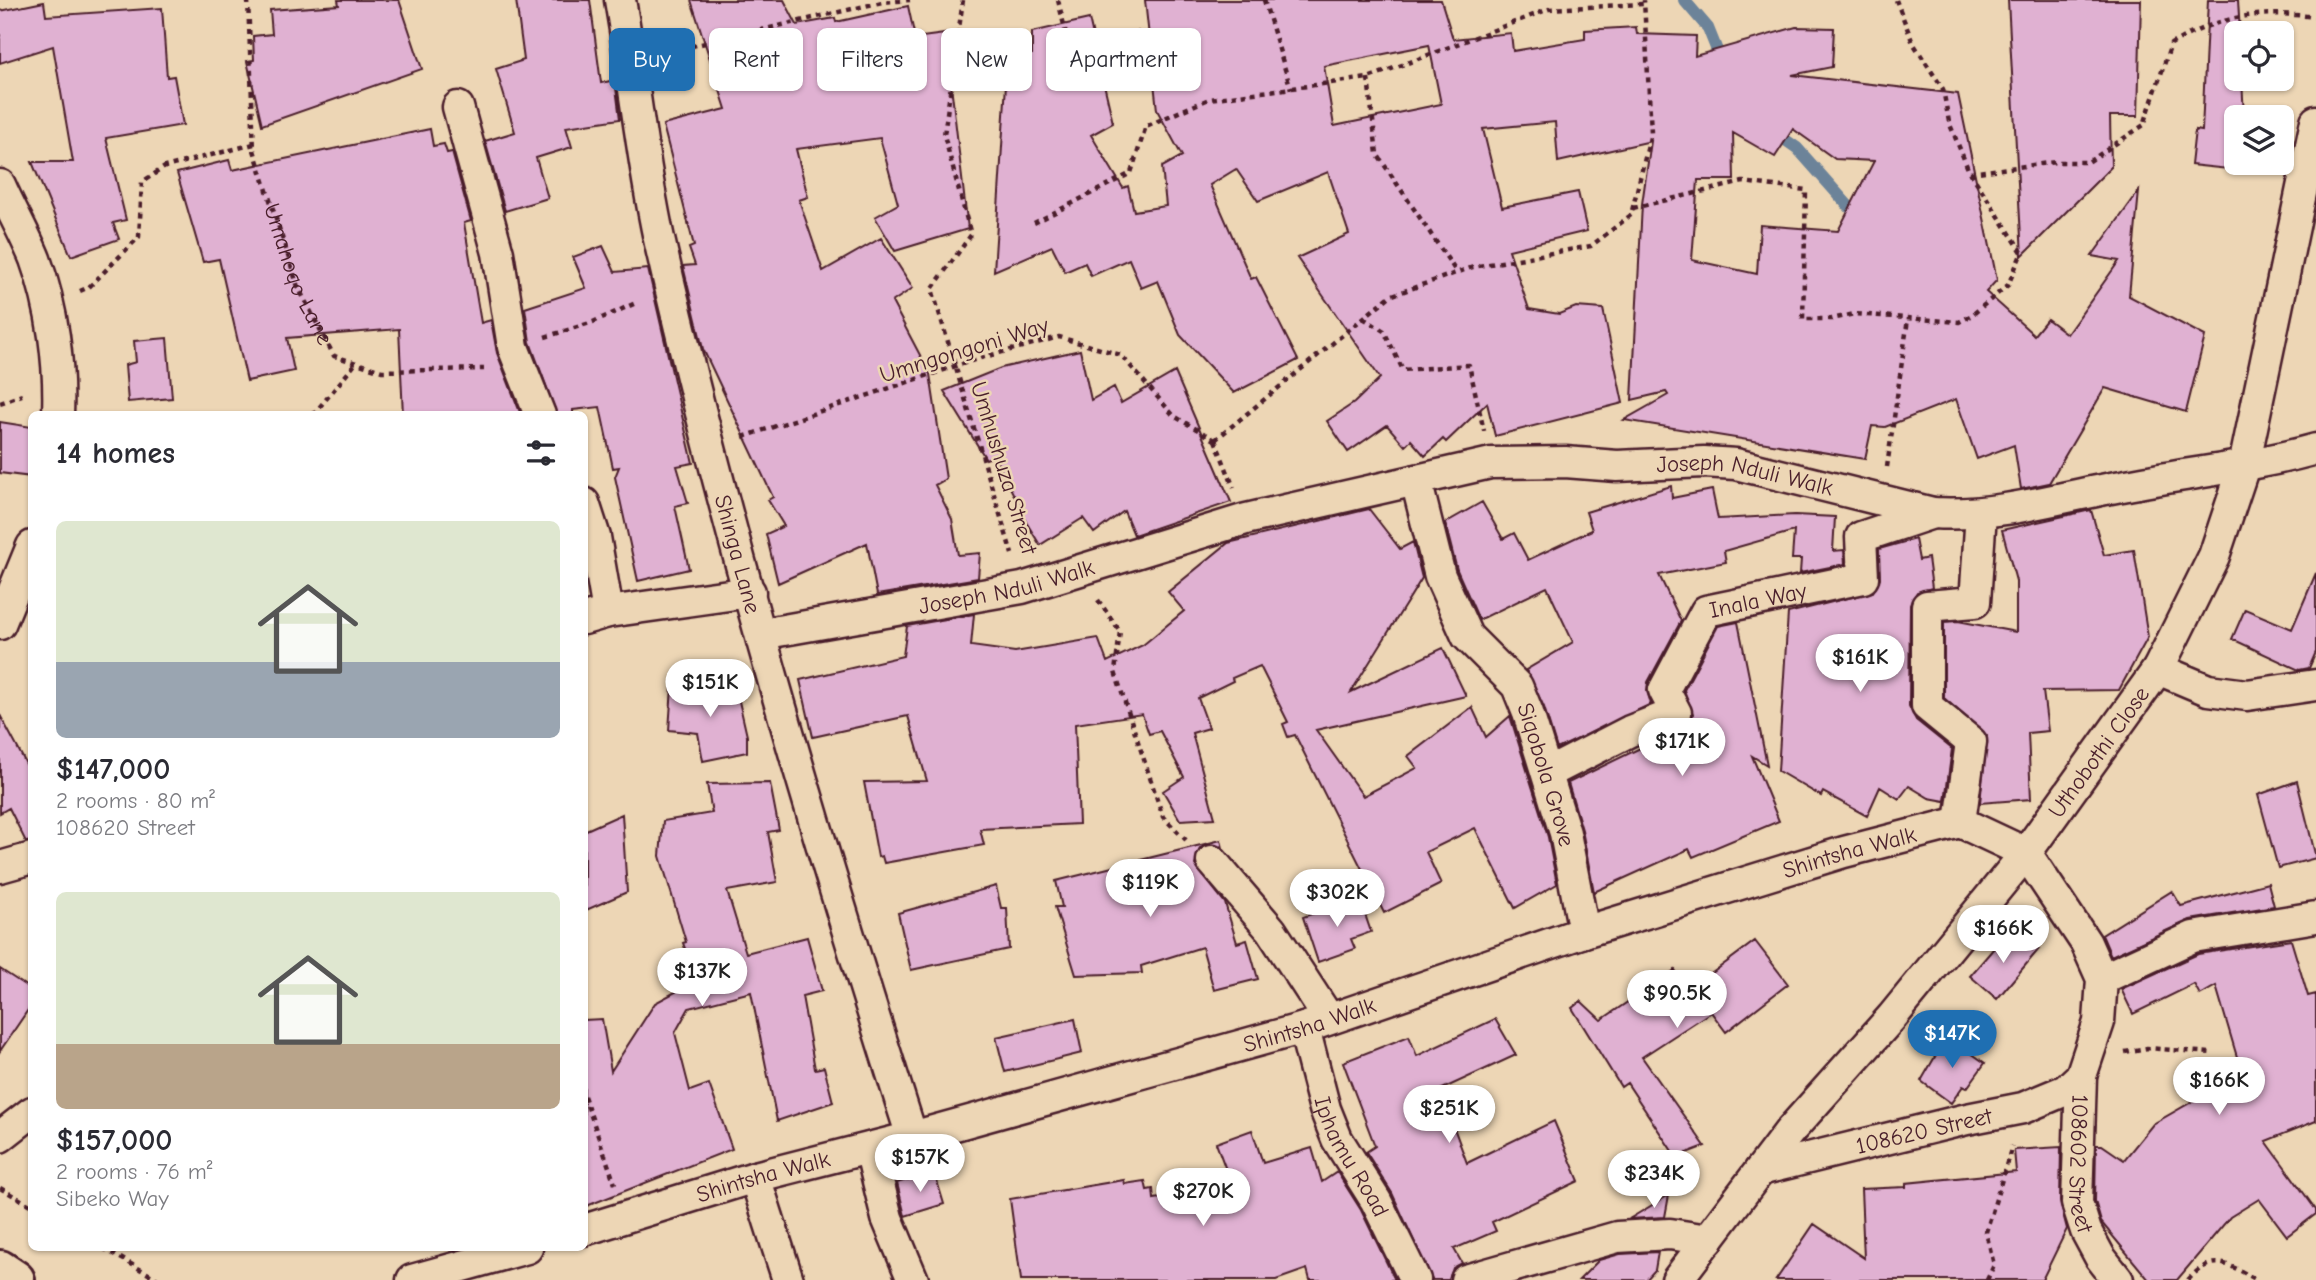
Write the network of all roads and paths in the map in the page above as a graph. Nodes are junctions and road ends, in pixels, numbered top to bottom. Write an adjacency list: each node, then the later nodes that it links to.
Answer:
1 (248, 0): 18 (path, Umahoqo Lane)
2 (620, 0): 10 (street, Shinga Lane)
3 (910, 0): 12 (path)
4 (963, 0): 30 (path, Umhushuza Street)
5 (1058, 0): 11 (path)
6 (1264, 0): 14 (path)
7 (1896, 0): 19 (path)
8 (1643, 2): 13 (path); 21 (path)
9 (2316, 17): 19 (path)
10 (625, 28)
11 (1065, 28)
12 (695, 45)
13 (1368, 78): 14 (path); 23 (path)
14 (1291, 89): 22 (path)
15 (636, 91): 24 (street, Shinga Lane)
16 (458, 107): 28 (street)
17 (2316, 121): 38 (street, Uthobothi Close)
18 (254, 145): 25 (path); 29 (path, Umahoqo Lane)
19 (1970, 173): 27 (path)
20 (0, 185): 25 (street)
21 (1633, 208): 23 (path); 27 (path)
22 (1034, 223)
23 (1457, 273): 26 (path)
24 (671, 286): 28 (path, Umahoqo Lane); 35 (street, Shinga Lane)
25 (47, 304): 31 (street)
26 (1363, 318): 34 (path); 37 (path)
27 (1908, 319): 40 (path)
28 (513, 347): 29 (path, Umahoqo Lane); 33 (street)
29 (356, 363): 32 (path)
30 (956, 366): 34 (path, Umngongoni Way); 35 (path, Umngongoni Way); 47 (path, Umhushuza Street)
31 (58, 411)
32 (316, 411)
33 (538, 411)
34 (1215, 440): 44 (path)
35 (712, 449): 48 (street, Shinga Lane)
36 (2316, 449): 38 (street, Joseph Nduli Walk)
37 (1491, 463): 39 (street, Joseph Nduli Walk); 40 (street, Joseph Nduli Walk)
38 (2244, 466): 42 (street, Joseph Nduli Walk); 52 (street, Uthobothi Close)
39 (1416, 480): 44 (street, Joseph Nduli Walk); 54 (street, Siqobola Grove)
40 (1882, 498): 41 (street, Joseph Nduli Walk)
41 (1933, 513): 42 (street, Joseph Nduli Walk); 54 (street, Inala Way)
42 (1981, 513): 55 (street)
43 (588, 515): 49 (street)
44 (1246, 519): 46 (street, Joseph Nduli Walk)
45 (28, 556): 50 (street)
46 (1077, 571): 47 (street, Joseph Nduli Walk); 58 (path)
47 (1022, 588): 51 (street, Joseph Nduli Walk)
48 (750, 592): 49 (street); 51 (street, Shinga Lane)
49 (596, 616)
50 (0, 624)
51 (761, 634): 70 (street, Shinga Lane)
52 (2158, 669): 53 (street); 56 (street, Uthobothi Close)
53 (2316, 685)
54 (1548, 773): 61 (street, Siqobola Grove)
55 (1960, 822): 56 (street); 61 (street, Shintsha Walk)
56 (2026, 853): 62 (street); 72 (street, Uthobothi Close)
57 (28, 859): 59 (street)
58 (1212, 861): 63 (street, Iphamu Road)
59 (0, 867)
60 (2316, 917): 62 (street)
61 (1584, 932): 63 (street, Shintsha Walk)
62 (2102, 979): 65 (street)
63 (1317, 1024): 70 (street, Shintsha Walk); 87 (street, Iphamu Road)
64 (2211, 1053): 65 (path)
65 (2081, 1076): 67 (street, 108620 Street); 91 (street, 108602 Street)
66 (588, 1108): 76 (path)
67 (2023, 1108): 72 (street, 108620 Street); 90 (path)
68 (28, 1115): 69 (street)
69 (0, 1137)
70 (912, 1137): 71 (street, Shintsha Walk)
71 (870, 1148): 73 (street, Shintsha Walk); 86 (street)
72 (1760, 1170): 78 (street, Uthobothi Close)
73 (755, 1177): 76 (street, Shintsha Walk); 85 (street)
74 (0, 1188): 75 (path)
75 (28, 1204)
76 (625, 1217): 77 (street, Shintsha Walk)
77 (588, 1229)
78 (1708, 1240): 88 (street); 89 (street, Uthobothi Close)
79 (108, 1251): 83 (path)
80 (516, 1251): 84 (street)
81 (0, 1270): 82 (main road)
82 (15, 1280)
83 (159, 1280)
84 (412, 1280)
85 (789, 1280)
86 (913, 1280)
87 (1415, 1280)
88 (1466, 1280)
89 (1677, 1280)
90 (1987, 1280)
91 (2118, 1280)
92 (2188, 1280): 93 (path)
93 (2257, 1280)

